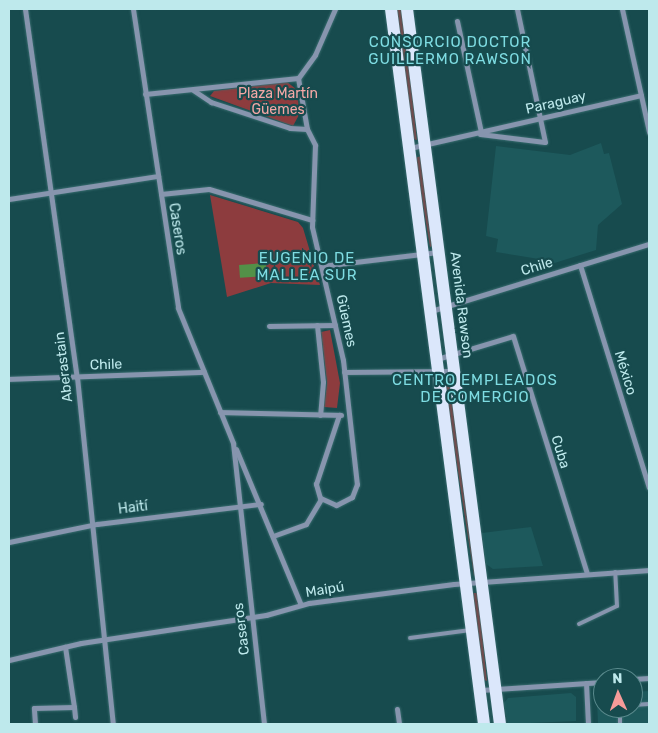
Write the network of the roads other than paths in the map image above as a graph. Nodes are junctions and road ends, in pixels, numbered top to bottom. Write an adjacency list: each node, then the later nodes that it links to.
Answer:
1 (25, 9): 20 (street, Aberastain)
2 (133, 9): 11 (street, Caseros)
3 (335, 9): 9 (street)
4 (391, 9): 18 (main road)
5 (407, 9): 17 (main road, Avenida Rawson)
6 (517, 9): 13 (street)
7 (622, 9): 12 (street)
8 (457, 20): 16 (street)
9 (298, 78): 10 (street); 15 (street, Güemes)
10 (192, 90): 11 (street); 15 (street)
11 (145, 94): 19 (street, Caseros)
12 (641, 95): 13 (street, Paraguay); 14 (street)
13 (540, 118): 16 (street, Paraguay); 16 (street, Paraguay)
14 (649, 128)
15 (307, 129): 23 (street, Güemes)
16 (478, 132): 17 (street, Paraguay)
17 (424, 145): 18 (street, Paraguay); 25 (main road, Avenida Rawson)
18 (410, 148): 26 (main road)
19 (158, 176): 20 (street); 21 (street, Caseros)
20 (53, 192): 22 (street); 39 (street, Aberastain)
21 (160, 194): 23 (street); 37 (street, Caseros)
22 (9, 199)
23 (312, 220): 28 (street, Güemes)
24 (649, 244): 27 (street, Chile)
25 (438, 252): 26 (street); 29 (main road, Avenida Rawson)
26 (423, 254): 28 (street); 30 (main road)
27 (580, 265): 29 (street, Chile); 46 (street, México)
28 (322, 266): 32 (street, Güemes)
29 (446, 306): 30 (street, Chile); 34 (main road, Avenida Rawson)
30 (431, 311): 35 (main road)
31 (317, 325): 32 (street); 33 (street); 42 (street)
32 (336, 325): 38 (street, Güemes)
33 (269, 326)
34 (452, 354): 35 (street); 36 (main road, Avenida Rawson); 55 (street, Cuba)
35 (438, 365): 36 (street); 38 (street); 57 (main road)
36 (454, 371): 56 (main road, Avenida Rawson)
37 (204, 372): 39 (street, Chile); 41 (street, Caseros)
38 (344, 372): 44 (street, Güemes)
39 (77, 377): 40 (street, Chile); 50 (street, Aberastain)
40 (9, 379)
41 (220, 412): 42 (street); 45 (street, Caseros)
42 (320, 415): 43 (street)
43 (338, 415): 44 (street); 47 (street)
44 (347, 415): 47 (street, Güemes)
45 (233, 443): 48 (street, Caseros); 49 (street, Caseros)
46 (649, 488)
47 (321, 499): 51 (street)
48 (260, 504): 49 (street, Haití); 51 (street, Caseros)
49 (240, 506): 50 (street, Haití); 59 (street, Caseros)
50 (92, 524): 52 (street, Haití); 63 (street, Aberastain)
51 (273, 536): 58 (street, Caseros)
52 (9, 542)
53 (649, 570): 54 (street, Maipú)
54 (615, 572): 55 (street, Maipú); 60 (lane)
55 (587, 574): 56 (street, Maipú)
56 (482, 582): 57 (street, Maipú); 68 (main road, Avenida Rawson)
57 (466, 583): 58 (street, Maipú); 61 (main road)
58 (301, 605): 59 (street, Maipú)
59 (252, 617): 63 (street, Maipú); 75 (street, Caseros)
60 (579, 624)
61 (472, 629): 62 (lane); 69 (main road)
62 (410, 638)
63 (104, 640): 64 (street, Maipú); 74 (street, Aberastain)
64 (65, 647): 65 (street, Maipú); 70 (street)
65 (9, 660)
66 (586, 683): 67 (street); 68 (street); 79 (street)
67 (593, 683)
68 (496, 689): 69 (street); 78 (main road, Avenida Rawson)
69 (480, 690): 77 (main road)
70 (74, 706): 72 (street); 73 (street)
71 (397, 709): 76 (street)
72 (76, 717)
73 (35, 724)
74 (113, 724)
75 (264, 724)
76 (399, 724)
77 (484, 724)
78 (500, 724)
79 (588, 724)

